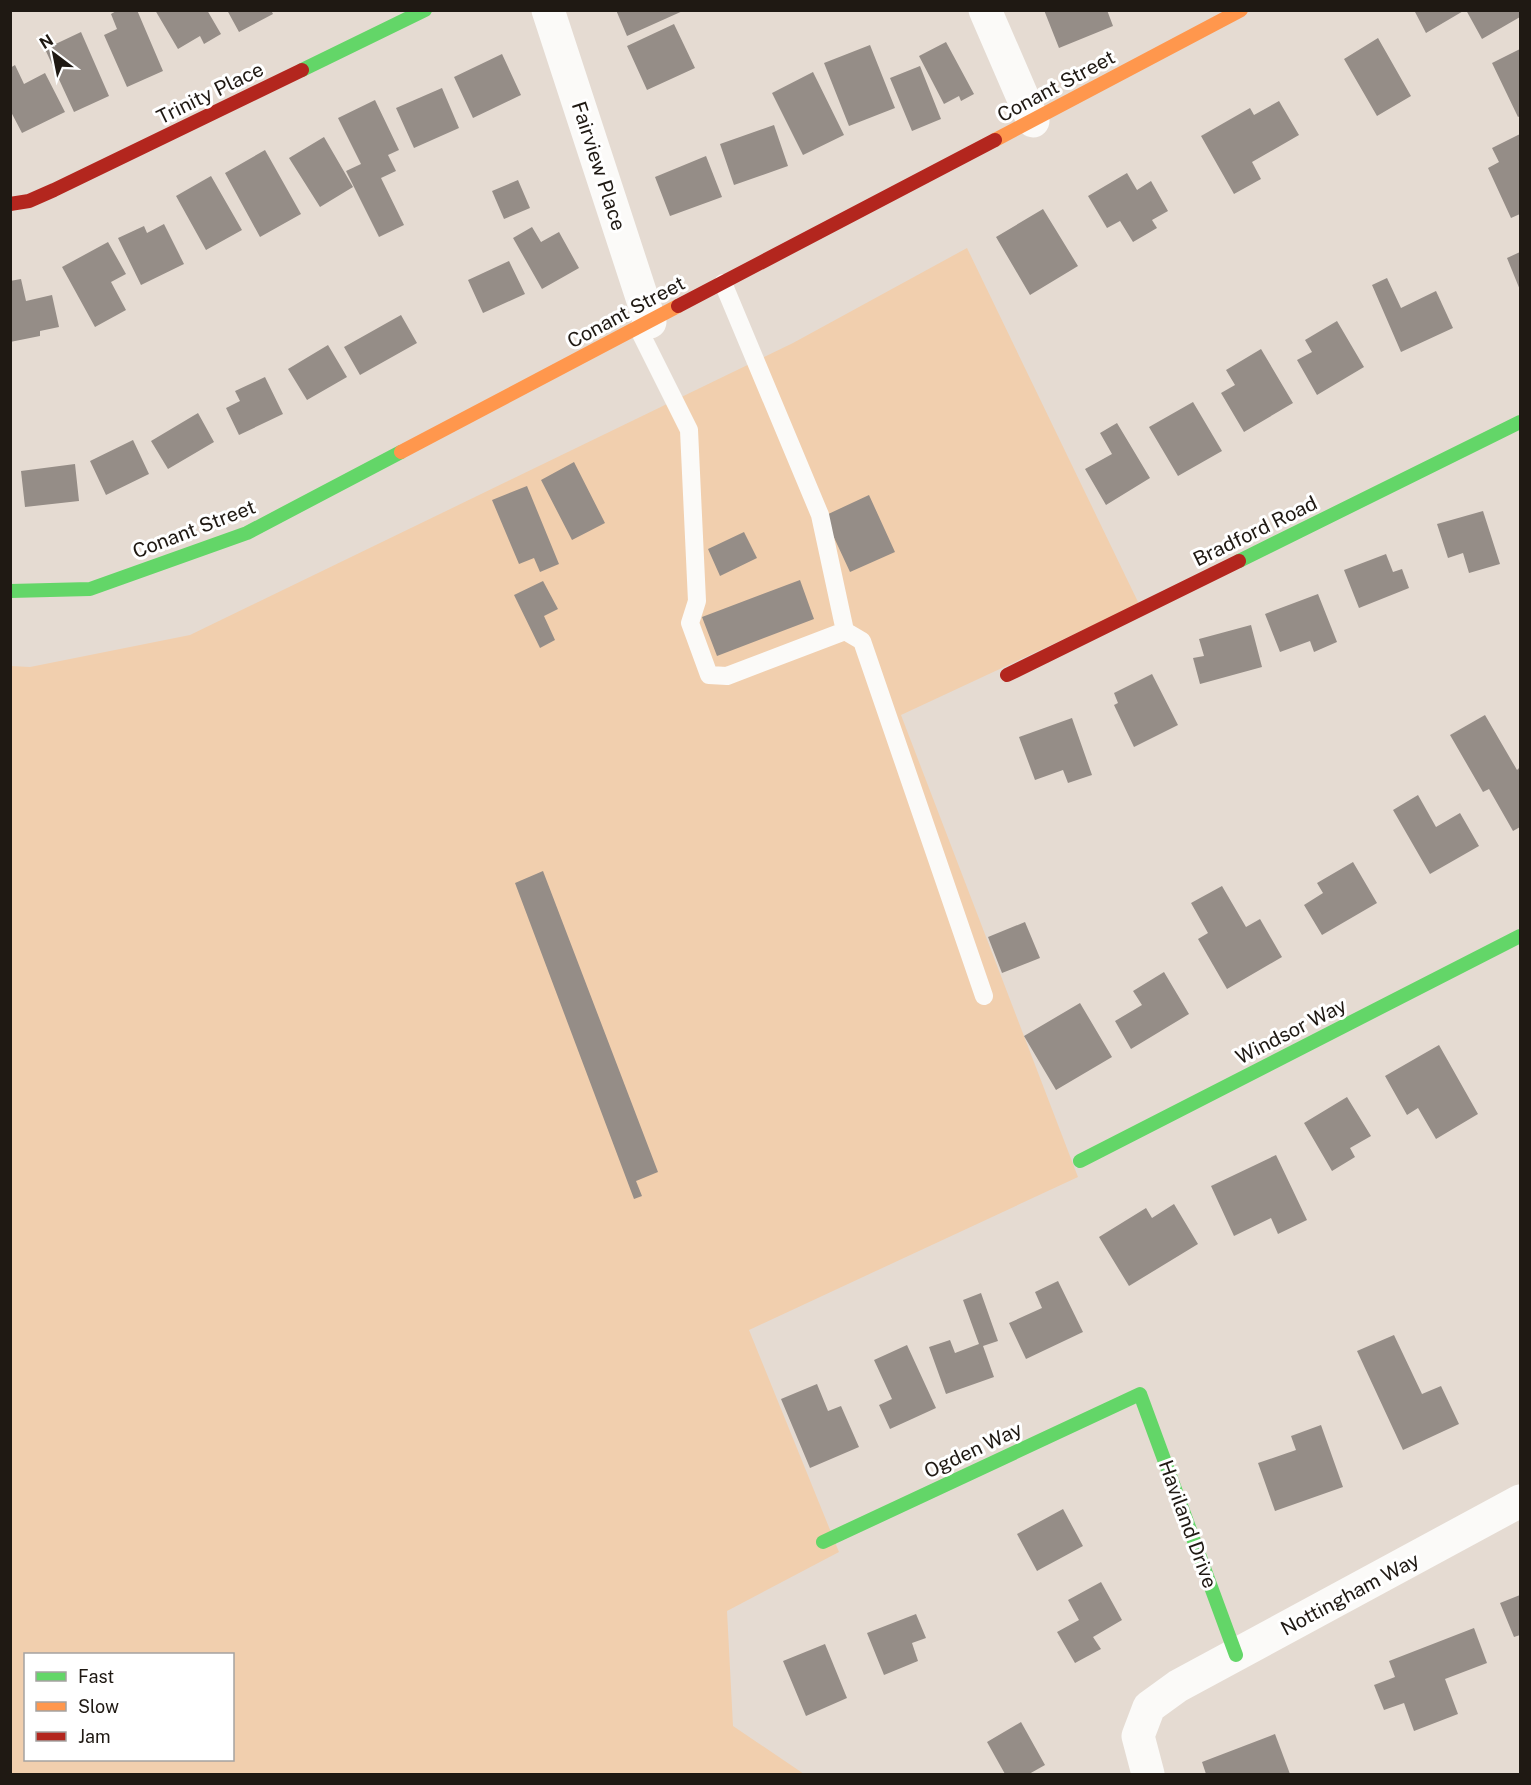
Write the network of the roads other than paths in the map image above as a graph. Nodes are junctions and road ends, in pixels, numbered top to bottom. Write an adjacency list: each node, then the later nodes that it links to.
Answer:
1 (425, 10): 6 (street, Trinity Place)
2 (548, 10): 8 (street, Fairview Place)
3 (985, 10): 5 (street)
4 (1241, 10): 5 (street, Conant Street)
5 (1033, 121): 7 (street, Conant Street)
6 (10, 204)
7 (723, 283): 8 (street, Conant Street); 11 (lane)
8 (644, 325): 10 (street, Conant Street); 11 (lane)
9 (1521, 422): 12 (street, Bradford Road)
10 (10, 591)
11 (845, 631): 14 (lane)
12 (1007, 675)
13 (1521, 936): 15 (street, Windsor Way)
14 (984, 996)
15 (1080, 1161)
16 (1140, 1394): 18 (street, Ogden Way); 19 (street, Haviland Drive)
17 (1521, 1501): 19 (street, Nottingham Way)
18 (823, 1542)
19 (1236, 1655): 20 (street, Nottingham Way)
20 (1148, 1774)

